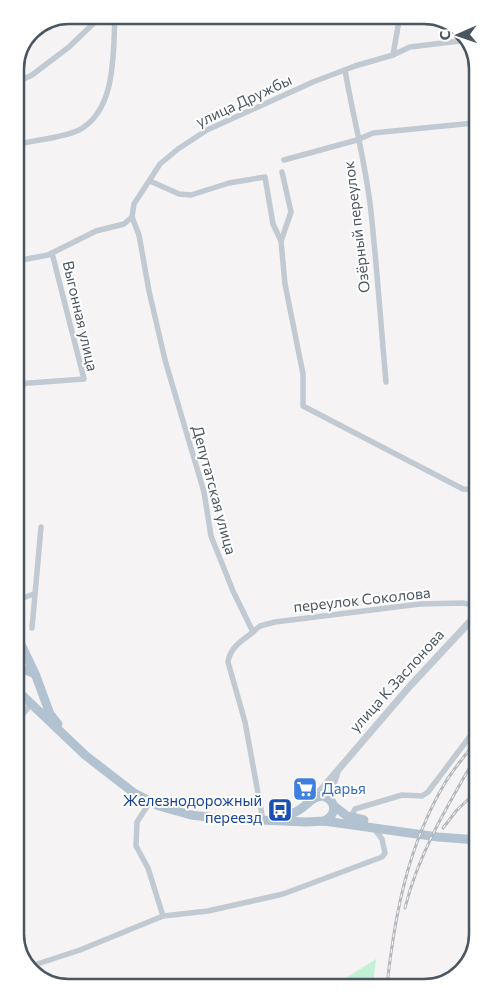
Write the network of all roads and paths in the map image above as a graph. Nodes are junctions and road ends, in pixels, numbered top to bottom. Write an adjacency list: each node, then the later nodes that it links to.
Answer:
1 (92, 24): 7 (street)
2 (114, 24): 10 (street)
3 (398, 24): 5 (street)
4 (460, 41): 5 (street, улица Дружбы)
5 (393, 55): 6 (street, улица Дружбы)
6 (345, 70): 9 (street, Озёрный переулок); 13 (street, улица Дружбы)
7 (24, 78)
8 (469, 123): 9 (street)
9 (357, 140): 11 (street); 18 (street, Озёрный переулок)
10 (24, 143)
11 (284, 160)
12 (282, 172): 15 (street)
13 (150, 181): 14 (street, улица Дружбы); 15 (street)
14 (132, 217): 16 (street); 27 (street, Депутатская улица)
15 (281, 241): 20 (street)
16 (52, 253): 17 (street); 19 (street, Выгонная улица)
17 (24, 262)
18 (386, 382)
19 (24, 384)
20 (469, 489)
21 (41, 528): 22 (street)
22 (34, 594): 23 (street); 26 (street)
23 (24, 598)
24 (469, 604): 27 (street, переулок Соколова)
25 (469, 623): 37 (street, улица К.Заслонова)
26 (32, 628)
27 (252, 632): 41 (street)
28 (24, 652): 30 (main road)
29 (24, 670): 30 (main road)
30 (33, 673): 31 (main road)
31 (38, 684): 32 (main road); 41 (main road)
32 (24, 695)
33 (24, 698): 34 (main road)
34 (32, 703): 35 (street); 39 (main road)
35 (24, 713)
36 (469, 738): 42 (street)
37 (339, 768): 38 (street, улица К.Заслонова); 40 (street, улица К.Заслонова)
38 (312, 801): 40 (main road); 41 (main road); 43 (main road)
39 (150, 802): 43 (main road); 47 (street)
40 (332, 803): 42 (main road); 43 (main road)
41 (262, 815)
42 (351, 818): 45 (main road)
43 (321, 821): 44 (main road)
44 (373, 827): 46 (main road); 47 (street)
45 (469, 834)
46 (469, 839)
47 (163, 916): 48 (street)
48 (36, 965)

